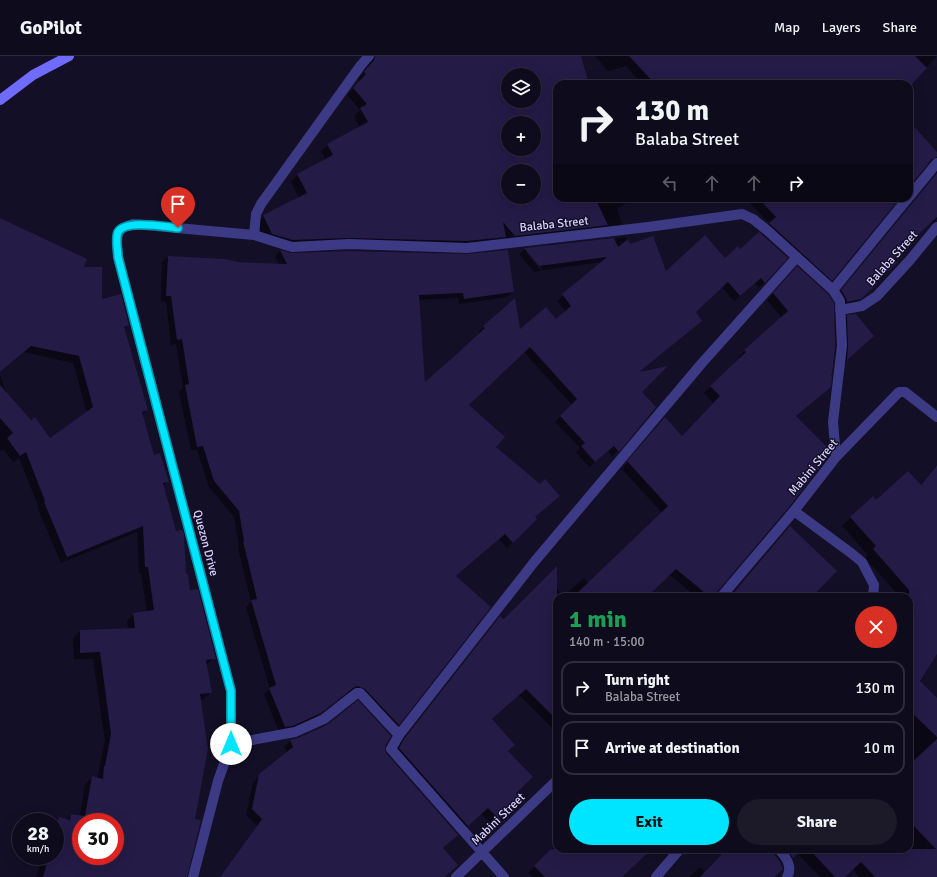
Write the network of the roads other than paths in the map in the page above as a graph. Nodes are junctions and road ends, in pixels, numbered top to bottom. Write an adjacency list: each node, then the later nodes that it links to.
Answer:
1 (69, 56): 3 (main road)
2 (369, 56): 9 (street)
3 (0, 100)
4 (937, 163): 5 (street, Balaba Street)
5 (913, 193)
6 (906, 202): 11 (street, Balaba Street)
7 (134, 224): 9 (street, Balaba Street); 19 (street, Quezon Drive)
8 (937, 227): 12 (street, Balaba Street)
9 (254, 235): 10 (street, Balaba Street)
10 (797, 257): 11 (street, Balaba Street); 18 (street)
11 (833, 290): 12 (street)
12 (840, 310): 14 (street)
13 (937, 417): 14 (street, Mabini Street)
14 (836, 457): 15 (street, Mabini Street)
15 (794, 511): 16 (street, Mabini Street); 17 (street)
16 (724, 593)
17 (873, 593)
18 (399, 735): 19 (street); 21 (street)
19 (231, 744): 24 (street, Quezon Drive)
20 (553, 784): 21 (street, Mabini Street)
21 (482, 853): 25 (street, Mabini Street); 26 (street)
22 (677, 853): 27 (street)
23 (783, 853): 28 (street)
24 (193, 877)
25 (456, 877)
26 (504, 877)
27 (656, 877)
28 (787, 877)

